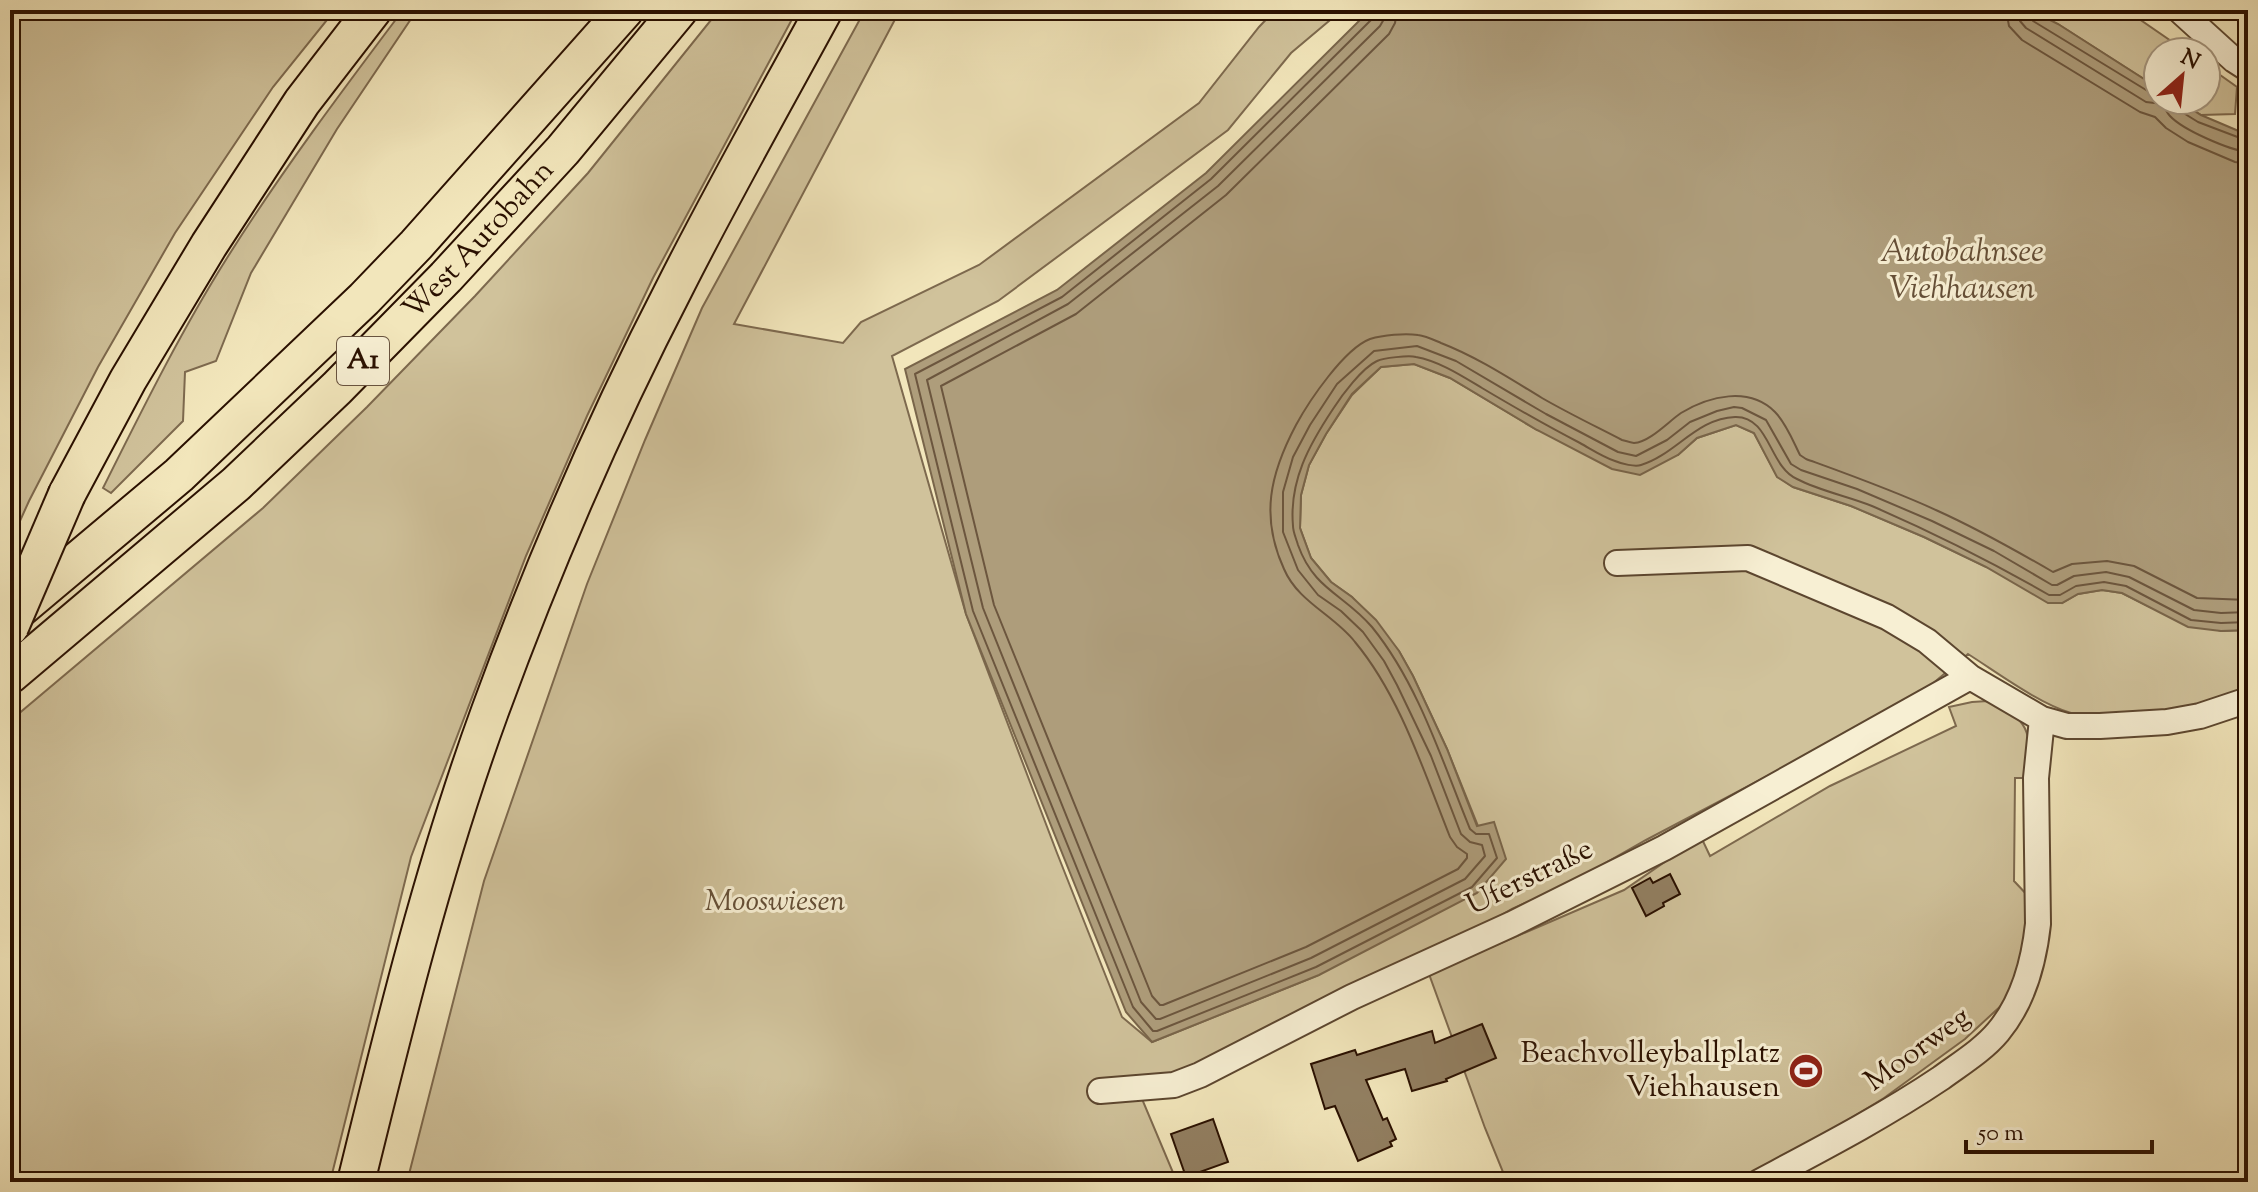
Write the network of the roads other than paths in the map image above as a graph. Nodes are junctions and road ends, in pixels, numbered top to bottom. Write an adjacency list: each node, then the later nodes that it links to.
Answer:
1 (373, 10): 9 (highway, bridge)
2 (625, 10): 8 (highway, West Autobahn / A1)
3 (679, 10): 10 (highway, West Autobahn / A1)
4 (824, 10): 15 (highway)
5 (2179, 10): 6 (street)
6 (2248, 69)
7 (1617, 563): 11 (street)
8 (10, 617)
9 (10, 627)
10 (10, 675)
11 (1970, 677): 13 (street); 14 (street, Uferstraße)
12 (2248, 700): 13 (street)
13 (2042, 719): 16 (street, Moorweg)
14 (1100, 1091)
15 (356, 1182)
16 (1759, 1182)

